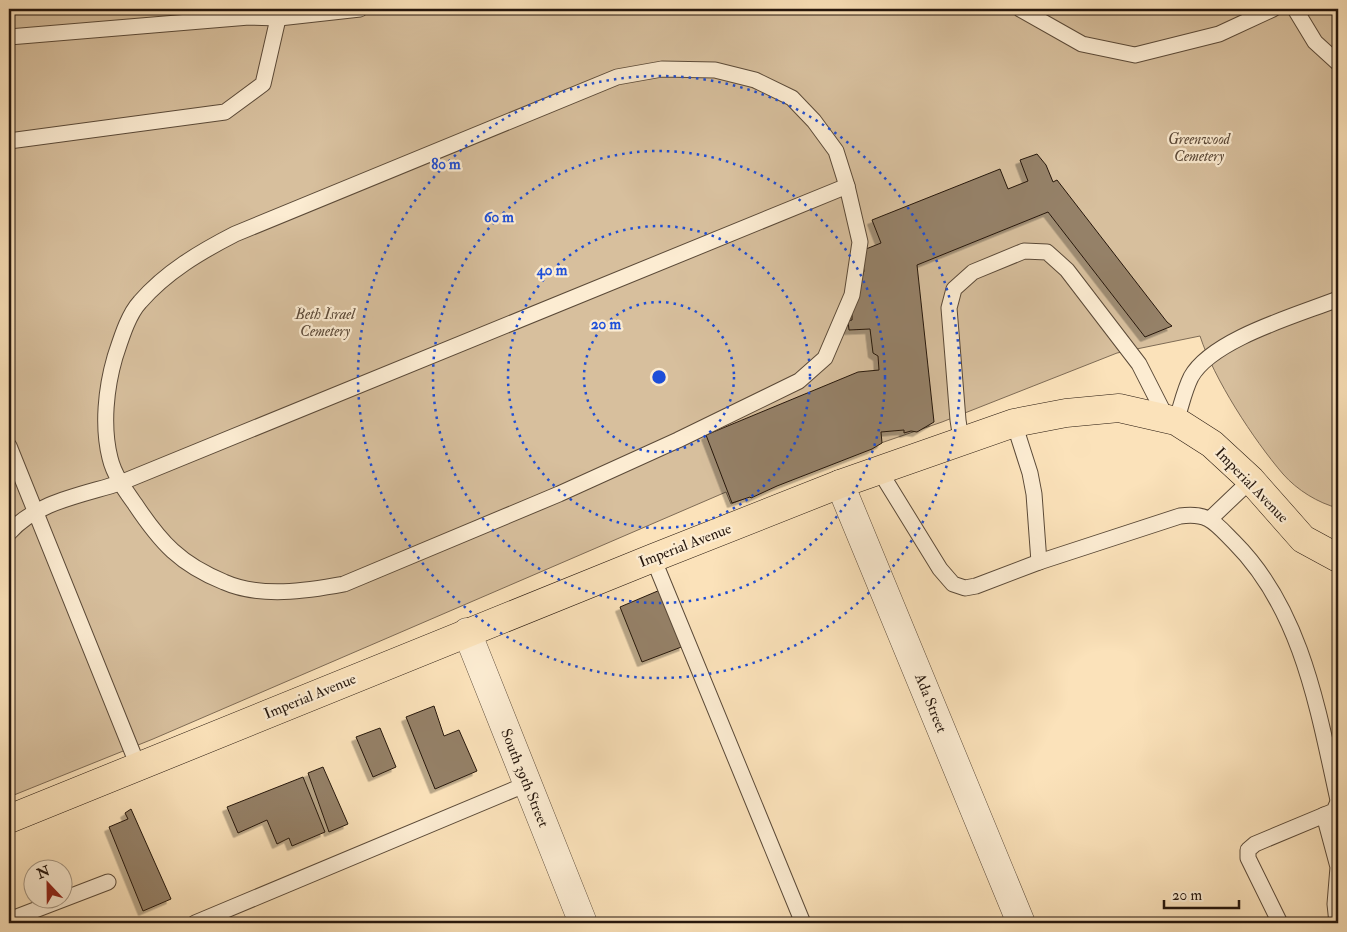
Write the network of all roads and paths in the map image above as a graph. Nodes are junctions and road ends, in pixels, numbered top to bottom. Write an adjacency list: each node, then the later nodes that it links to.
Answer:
1 (360, 9): 5 (lane)
2 (1020, 9): 3 (lane)
3 (1273, 9)
4 (1296, 9): 7 (lane)
5 (280, 14): 6 (lane); 8 (lane)
6 (9, 37)
7 (1338, 63)
8 (9, 141)
9 (847, 186): 17 (lane); 17 (lane); 17 (lane)
10 (1338, 299): 11 (lane)
11 (1171, 420): 12 (main road, Imperial Avenue); 13 (lane); 16 (main road, Imperial Avenue)
12 (1014, 423): 13 (main road, Imperial Avenue); 24 (lane)
13 (961, 440): 15 (main road, Imperial Avenue)
14 (9, 446): 19 (lane)
15 (878, 470): 18 (main road, Imperial Avenue); 24 (lane)
16 (1251, 480): 20 (lane); 23 (main road, Imperial Avenue)
17 (120, 483): 19 (lane)
18 (840, 484): 22 (main road, Imperial Avenue); 36 (street, Ada Street)
19 (36, 510): 21 (lane); 26 (lane)
20 (1210, 519): 24 (lane); 28 (lane)
21 (9, 533)
22 (652, 558): 25 (main road, Imperial Avenue); 35 (lane)
23 (1338, 558)
24 (1039, 562)
25 (467, 632): 26 (main road, Imperial Avenue); 27 (street, South 39th Street)
26 (138, 766): 30 (main road, Imperial Avenue)
27 (527, 784): 33 (lane); 34 (street, South 39th Street)
28 (1338, 801): 29 (lane)
29 (1324, 814): 37 (lane); 38 (lane)
30 (9, 819)
31 (108, 882): 32 (lane)
32 (9, 920)
33 (195, 923)
34 (583, 923)
35 (804, 923)
36 (1021, 923)
37 (1280, 923)
38 (1337, 923)

